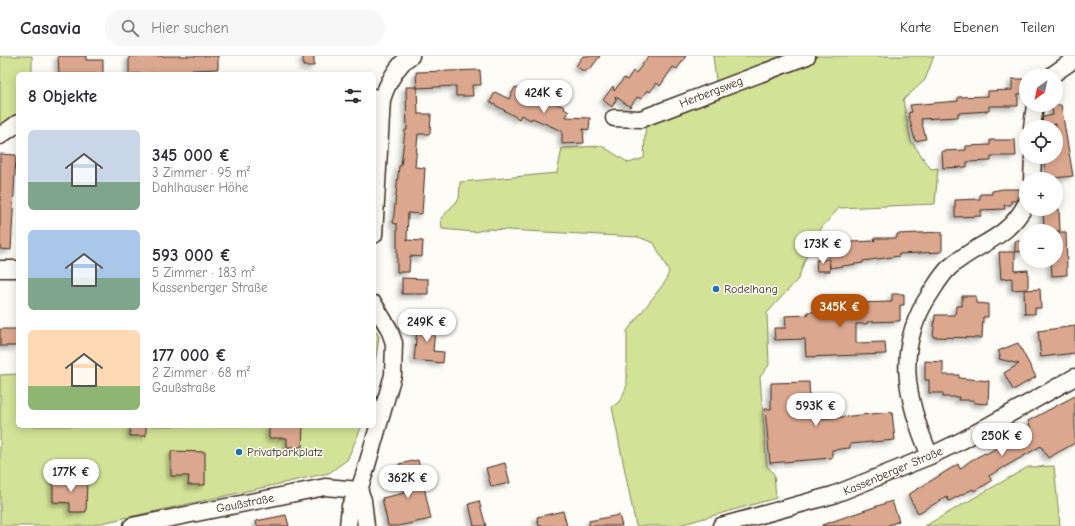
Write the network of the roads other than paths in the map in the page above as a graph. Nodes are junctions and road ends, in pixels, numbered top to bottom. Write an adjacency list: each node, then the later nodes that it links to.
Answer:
1 (412, 56): 5 (street)
2 (807, 56): 6 (street, Herbergsweg)
3 (1075, 59): 4 (street)
4 (1062, 68)
5 (378, 99): 9 (street)
6 (614, 118)
7 (16, 124): 8 (street)
8 (0, 136)
9 (376, 167)
10 (1019, 215): 15 (street)
11 (0, 269): 12 (street)
12 (16, 269)
13 (376, 307): 16 (street)
14 (1075, 377): 15 (street, Kassenberger Straße)
15 (930, 456): 20 (street, Kassenberger Straße)
16 (359, 490): 17 (street, Gaußstraße); 18 (street); 19 (street)
17 (132, 526)
18 (348, 526)
19 (366, 526)
20 (721, 526)

